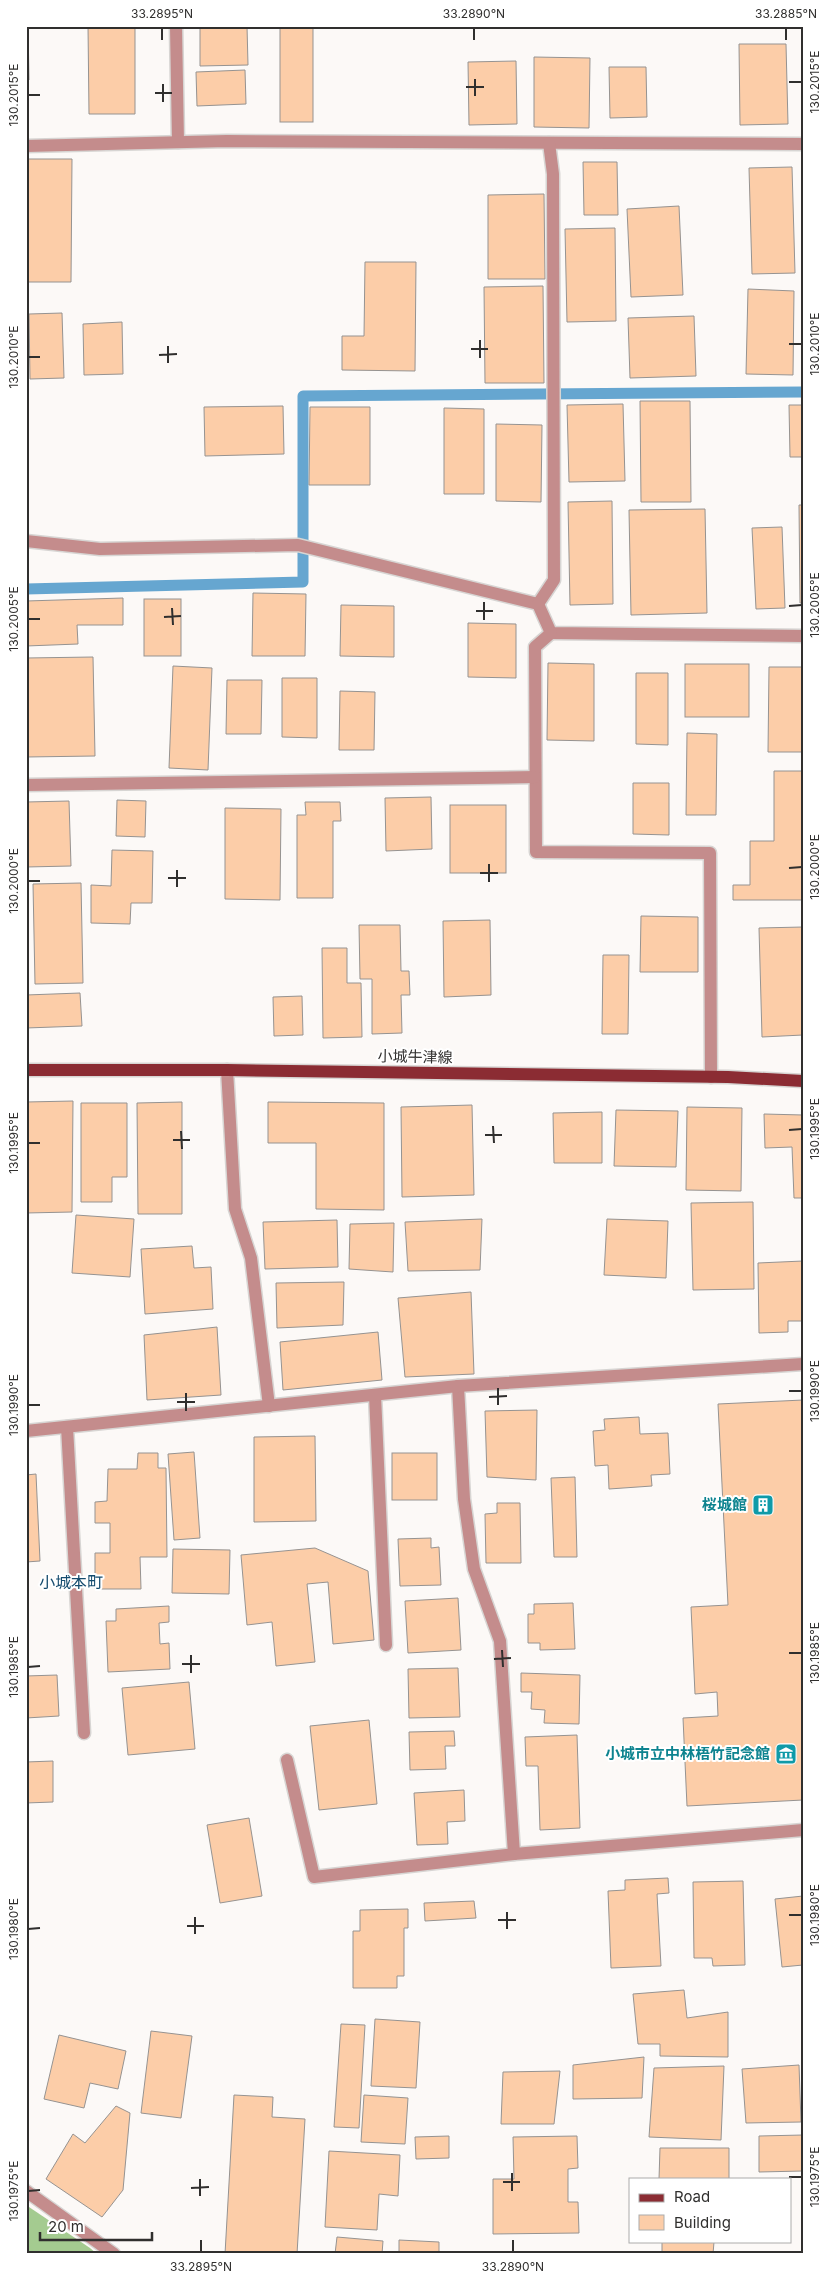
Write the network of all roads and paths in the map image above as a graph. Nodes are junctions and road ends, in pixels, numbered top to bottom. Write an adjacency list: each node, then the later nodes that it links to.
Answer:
1 (176, 26): 2 (street)
2 (178, 142): 3 (street); 5 (street)
3 (549, 143): 4 (street); 7 (street)
4 (803, 144)
5 (26, 146)
6 (26, 541): 7 (street)
7 (538, 604): 8 (street)
8 (551, 633): 9 (street); 10 (street)
9 (803, 636)
10 (534, 777): 11 (street); 14 (street)
11 (26, 785)
12 (26, 1070): 13 (main road, 小城牛津線)
13 (227, 1070): 14 (main road, 小城牛津線); 19 (street)
14 (711, 1077): 15 (main road, 小城牛津線)
15 (803, 1081)
16 (803, 1364): 17 (street)
17 (458, 1386): 18 (street); 26 (street)
18 (375, 1395): 19 (street); 22 (street)
19 (269, 1406): 20 (street)
20 (67, 1427): 21 (street); 23 (street)
21 (26, 1431)
22 (386, 1645)
23 (84, 1733)
24 (287, 1760): 26 (street)
25 (803, 1830): 26 (street)
26 (514, 1854)
27 (26, 2191): 28 (street)
28 (114, 2254)

